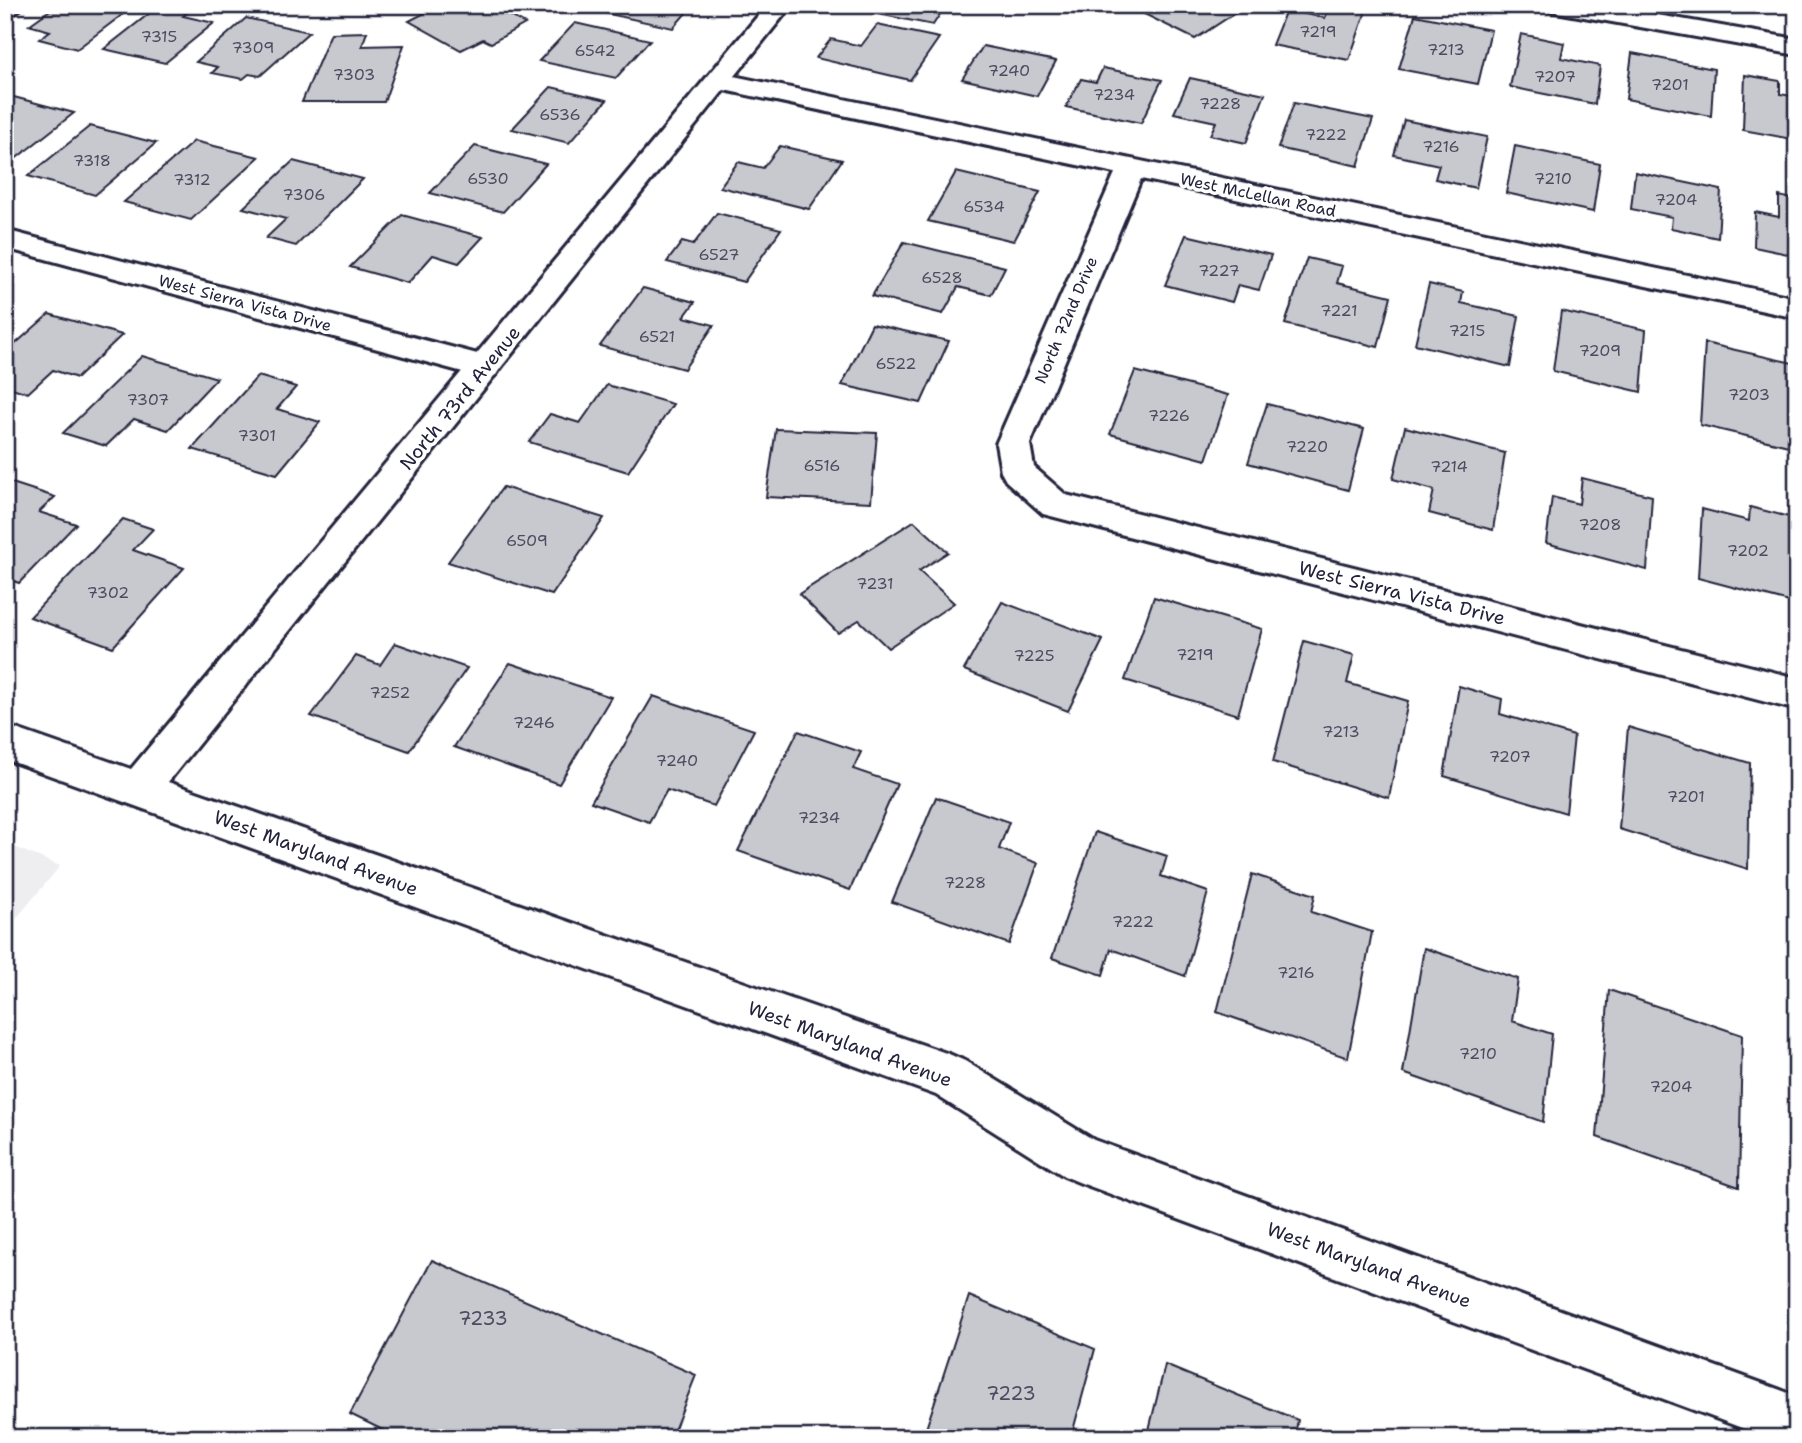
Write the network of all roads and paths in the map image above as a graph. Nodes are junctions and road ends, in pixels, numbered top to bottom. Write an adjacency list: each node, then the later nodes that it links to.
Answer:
1 (780, 5): 4 (street, North 73rd Avenue)
2 (1556, 5): 3 (street)
3 (1797, 47)
4 (719, 81): 5 (street, West McLellan Road); 8 (street, North 73rd Avenue)
5 (1131, 169): 7 (street, West McLellan Road); 9 (street, North 72nd Drive)
6 (5, 239): 8 (street, West Sierra Vista Drive)
7 (1797, 309)
8 (485, 367): 12 (street, North 73rd Avenue)
9 (1018, 472): 10 (street, West Sierra Vista Drive)
10 (1797, 694)
11 (5, 743): 12 (street, West Maryland Avenue)
12 (138, 790): 13 (street, West Maryland Avenue)
13 (1797, 1422)

